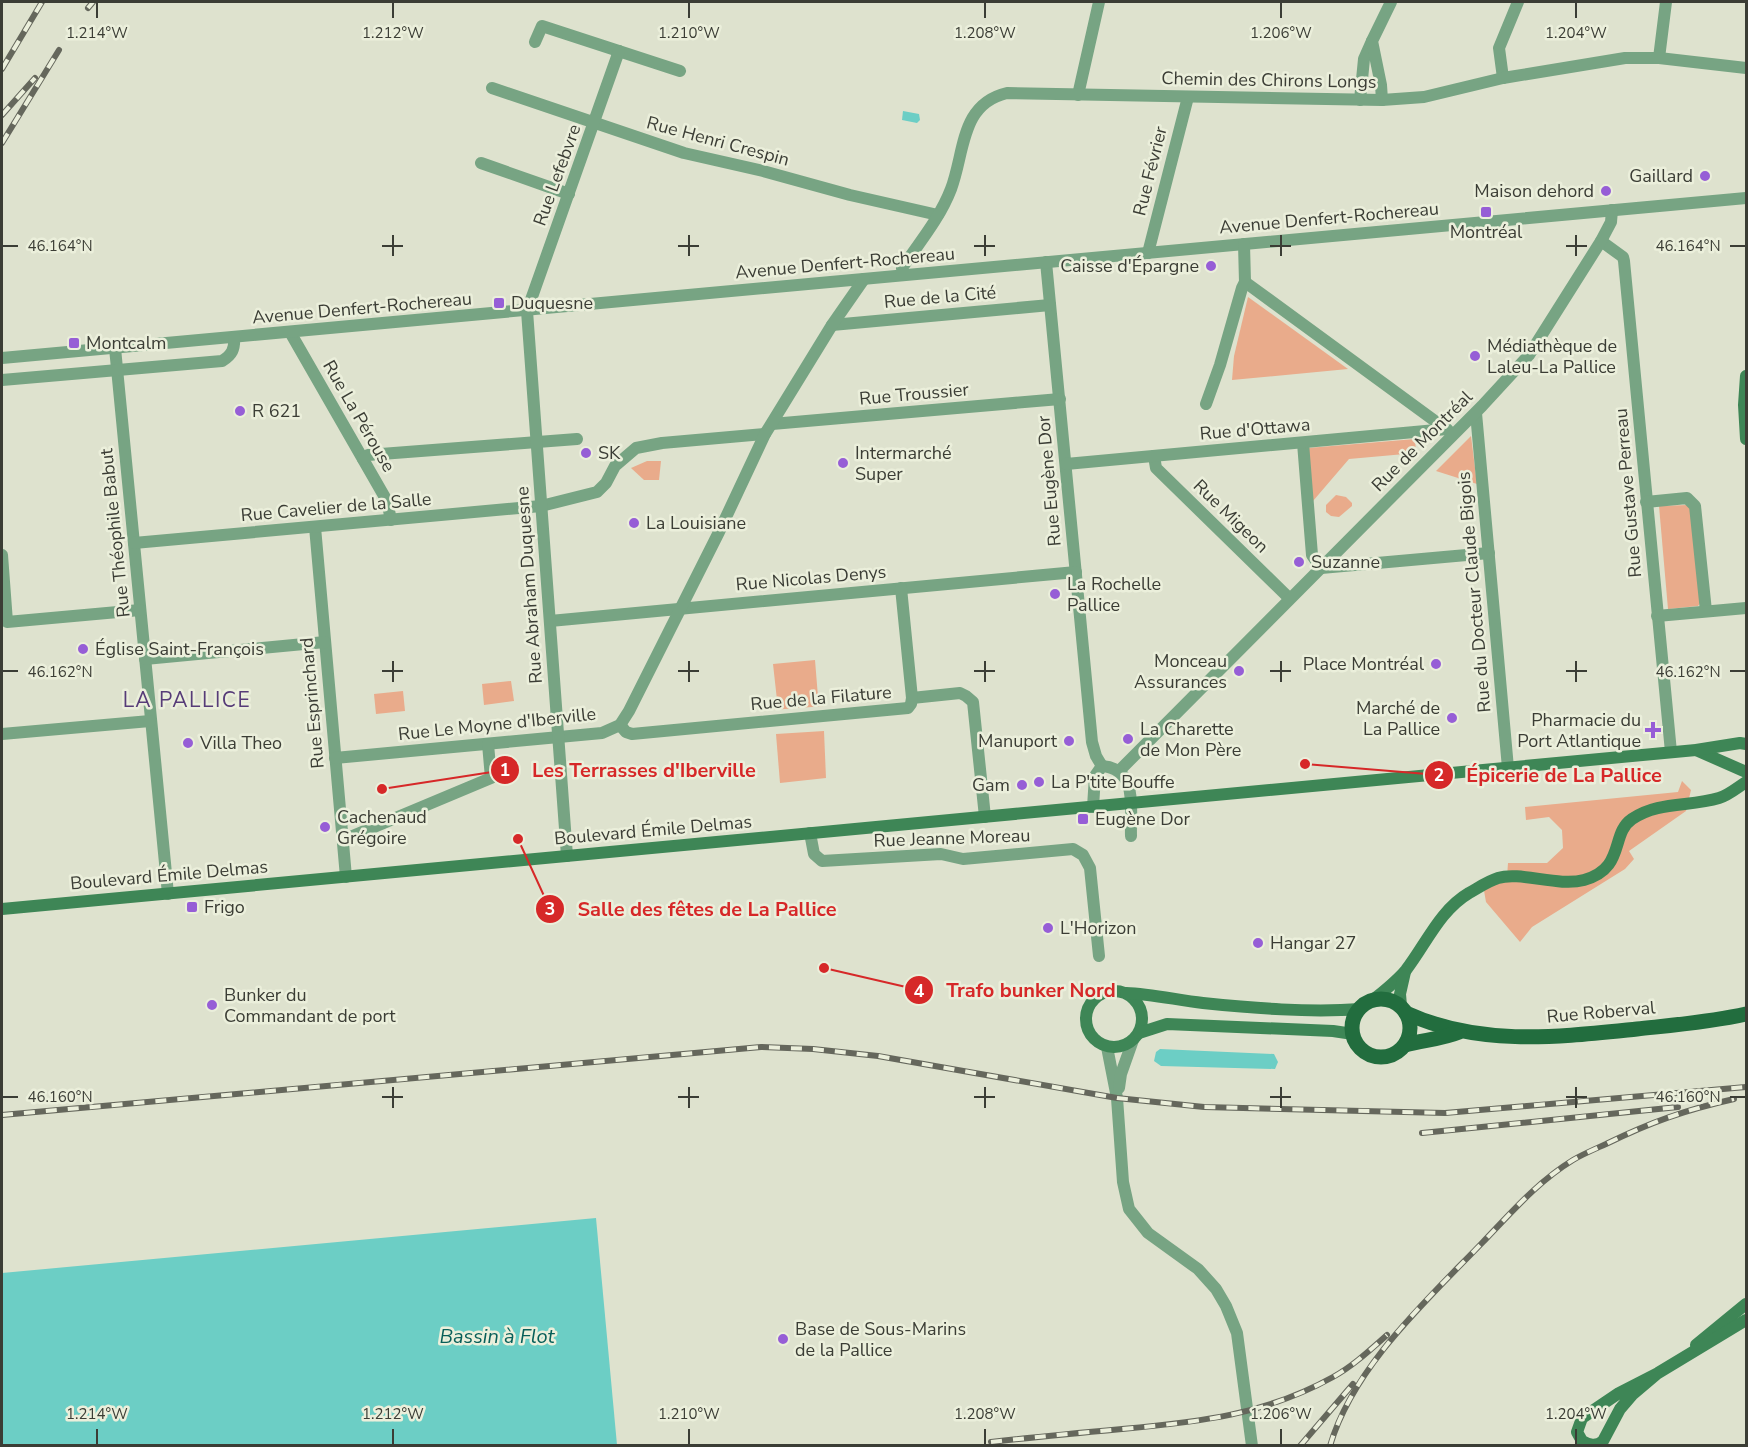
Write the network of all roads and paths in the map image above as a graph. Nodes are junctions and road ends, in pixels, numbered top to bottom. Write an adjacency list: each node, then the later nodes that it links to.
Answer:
1 (1099, 2): 13 (street)
2 (1391, 2): 5 (street)
3 (1518, 2): 11 (street)
4 (1666, 2): 8 (street)
5 (1372, 41): 15 (street); 16 (street)
6 (535, 42): 7 (street)
7 (620, 51): 10 (street); 17 (street, Rue Lefebvre)
8 (1659, 58): 9 (street, Chemin des Chirons Longs); 11 (street, Chemin des Chirons Longs)
9 (1746, 68)
10 (680, 71)
11 (1503, 78): 16 (street, Chemin des Chirons Longs)
12 (492, 88): 17 (street, Rue Henri Crespin)
13 (1078, 95): 14 (street, Chemin des Chirons Longs); 22 (street, Chemin des Chirons Longs)
14 (1188, 98): 15 (street, Chemin des Chirons Longs); 25 (street, Rue Février)
15 (1359, 100): 16 (street, Chemin des Chirons Longs)
16 (1382, 100)
17 (594, 124): 19 (street, Rue Lefebvre); 22 (street, Rue Henri Crespin)
18 (481, 163): 19 (street)
19 (569, 194): 31 (street, Rue Lefebvre)
20 (1746, 198): 21 (street, Avenue Denfert-Rochereau)
21 (1612, 210): 23 (street, Rue de Montréal); 24 (street, Avenue Denfert-Rochereau)
22 (938, 215): 27 (street, Chemin des Chirons Longs)
23 (1601, 241): 42 (street, Rue de Montréal); 52 (street, Rue Gustave Perreau)
24 (1244, 244): 25 (street, Avenue Denfert-Rochereau); 29 (street)
25 (1148, 253): 26 (street, Avenue Denfert-Rochereau)
26 (1046, 262): 27 (street, Avenue Denfert-Rochereau); 30 (street, Rue Eugène Dor)
27 (903, 275): 28 (street, Avenue Denfert-Rochereau)
28 (864, 279): 31 (street, Avenue Denfert-Rochereau); 32 (street, Rue Le Moyne d'Iberville)
29 (1245, 282): 41 (street); 44 (street)
30 (1050, 305): 32 (street, Rue de la Cité); 40 (street, Rue Eugène Dor)
31 (527, 311): 33 (street, Avenue Denfert-Rochereau); 47 (street, Rue Abraham Duquesne)
32 (832, 325): 43 (street, Rue Le Moyne d'Iberville)
33 (290, 332): 34 (street, Avenue Denfert-Rochereau); 50 (street, Rue La Pérouse)
34 (234, 337): 35 (street, Avenue Denfert-Rochereau); 37 (street, Avenue Denfert-Rochereau)
35 (115, 348): 36 (street, Avenue Denfert-Rochereau); 37 (street, Rue Théophile Babut)
36 (2, 358)
37 (116, 370): 39 (street, Avenue Denfert-Rochereau); 56 (street, Rue Théophile Babut)
38 (1746, 376): 46 (main road)
39 (2, 380)
40 (1060, 399): 43 (street, Rue Troussier); 51 (street, Rue Eugène Dor)
41 (1206, 404)
42 (1476, 412): 44 (street, Rue de Montréal); 57 (street, Rue du Docteur Claude Bigois)
43 (768, 429): 53 (street, Rue Troussier); 64 (street, Rue Le Moyne d'Iberville)
44 (1451, 432): 48 (street, Rue d'Ottawa); 59 (street, Rue de Montréal)
45 (578, 438): 47 (street)
46 (1746, 439)
47 (536, 442): 50 (street); 53 (street, Rue Abraham Duquesne)
48 (1303, 442): 49 (street, Rue d'Ottawa); 59 (street)
49 (1154, 456): 51 (street, Rue d'Ottawa); 62 (street, Rue Migeon)
50 (363, 459): 54 (street, Rue La Pérouse)
51 (1066, 464): 60 (street, Rue Eugène Dor)
52 (1647, 502): 66 (street); 67 (street, Rue Gustave Perreau)
53 (541, 506): 54 (street, Rue Cavelier de la Salle); 68 (street, Rue Abraham Duquesne)
54 (391, 520): 55 (street, Rue Cavelier de la Salle)
55 (315, 527): 56 (street, Rue Cavelier de la Salle); 69 (street, Rue Esprinchard)
56 (134, 543): 65 (street, Rue Théophile Babut)
57 (1489, 553): 59 (street); 82 (street, Rue du Docteur Claude Bigois)
58 (2, 555): 65 (street)
59 (1321, 568): 62 (street, Rue de Montréal)
60 (1076, 572): 61 (street, Rue Nicolas Denys); 81 (street, Rue Eugène Dor)
61 (901, 588): 64 (street, Rue Nicolas Denys); 71 (street, Rue de la Filature)
62 (1289, 598): 83 (street, Rue de Montréal)
63 (1746, 608): 66 (street)
64 (680, 609): 68 (street, Rue Nicolas Denys); 73 (street, Rue Le Moyne d'Iberville)
65 (140, 610): 70 (street, Rue Théophile Babut)
66 (1706, 611): 67 (street)
67 (1657, 616): 79 (street, Rue Gustave Perreau)
68 (550, 621): 75 (street, Rue Abraham Duquesne)
69 (325, 642): 70 (street); 80 (street, Rue Esprinchard)
70 (145, 659): 72 (street, Rue Théophile Babut)
71 (912, 698): 73 (street, Rue de la Filature); 88 (street)
72 (150, 721): 74 (street); 94 (street, Rue Théophile Babut)
73 (620, 725): 75 (street, Rue Le Moyne d'Iberville)
74 (2, 734)
75 (558, 737): 76 (street, Rue Le Moyne d'Iberville); 92 (street, Rue Abraham Duquesne)
76 (488, 744): 80 (street, Rue Le Moyne d'Iberville); 91 (street)
77 (1746, 744): 78 (main road, Boulevard Émile Delmas)
78 (1696, 750): 79 (main road, Boulevard Émile Delmas); 84 (main road)
79 (1671, 752): 82 (main road, Boulevard Émile Delmas)
80 (335, 758): 91 (street, Rue Esprinchard)
81 (1102, 766): 83 (street); 87 (street)
82 (1508, 768): 86 (main road, Boulevard Émile Delmas)
83 (1119, 771): 86 (street)
84 (1746, 772)
85 (1746, 782): 97 (main road)
86 (1130, 803): 87 (main road, Boulevard Émile Delmas); 90 (street)
87 (1093, 807): 88 (main road, Boulevard Émile Delmas)
88 (985, 817): 89 (main road, Boulevard Émile Delmas)
89 (810, 833): 92 (main road, Boulevard Émile Delmas); 96 (street, Rue Jeanne Moreau)
90 (1131, 836)
91 (343, 840): 93 (street, Rue Esprinchard)
92 (567, 856): 93 (main road, Boulevard Émile Delmas)
93 (346, 877): 94 (main road, Boulevard Émile Delmas)
94 (168, 894): 95 (main road, Boulevard Émile Delmas)
95 (2, 909)
96 (1099, 956)
97 (1405, 971): 99 (main road); 101 (main road)
98 (1125, 993): 100 (main road); 105 (main road); 107 (main road)
99 (1373, 1000): 100 (main road); 101 (main road)
100 (1360, 1009): 104 (main road)
101 (1404, 1010): 103 (main road, Rue Roberval); 106 (main road)
102 (1746, 1014): 103 (main road, Rue Roberval)
103 (1459, 1032): 106 (main road, Rue Roberval)
104 (1353, 1034): 105 (main road); 106 (main road)
105 (1136, 1037): 107 (main road); 108 (street)
106 (1405, 1045)
107 (1107, 1047): 108 (street)
108 (1117, 1098): 113 (street)
109 (1746, 1304): 111 (main road)
110 (1746, 1320): 111 (main road)
111 (1681, 1358): 112 (main road)
112 (1658, 1373): 112 (main road)
113 (1252, 1446)

